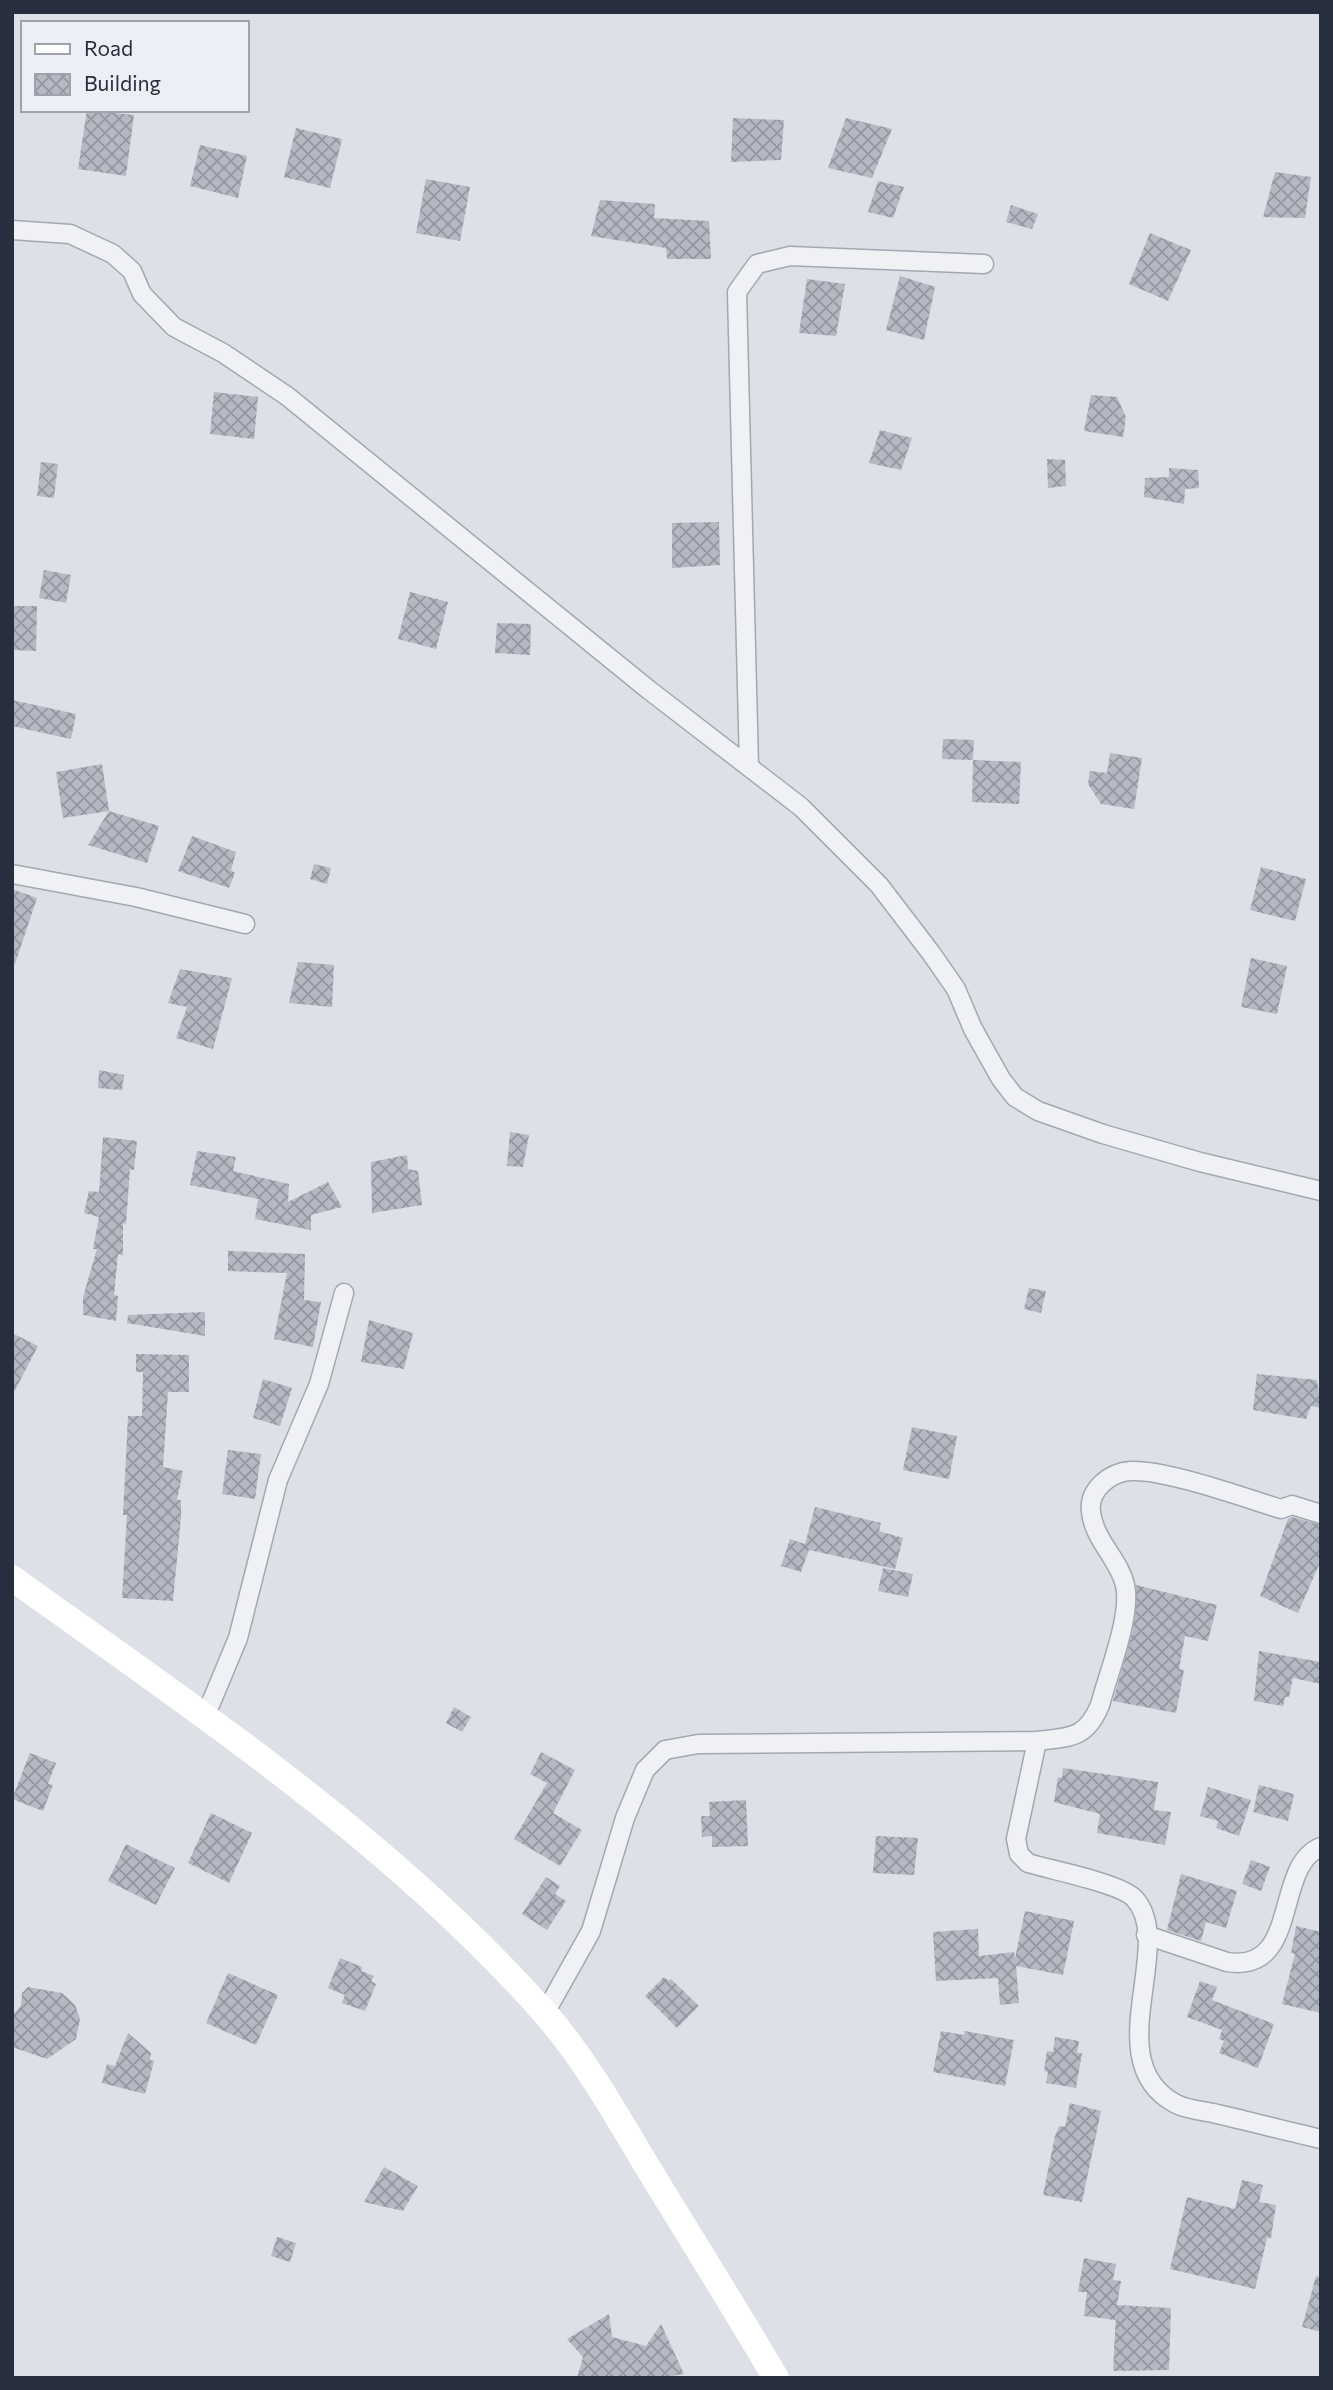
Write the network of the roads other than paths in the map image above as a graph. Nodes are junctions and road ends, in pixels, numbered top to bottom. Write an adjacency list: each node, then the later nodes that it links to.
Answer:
1 (12, 230): 3 (street)
2 (984, 264): 3 (street)
3 (748, 766): 6 (street)
4 (12, 874): 5 (street)
5 (245, 924)
6 (1321, 1191)
7 (344, 1293): 10 (street)
8 (1321, 1514): 11 (street)
9 (12, 1578): 10 (street)
10 (205, 1717): 14 (street)
11 (1037, 1741): 13 (street); 14 (street)
12 (1321, 1847): 13 (street)
13 (1146, 1935): 15 (street)
14 (545, 2013): 16 (street)
15 (1321, 2139)
16 (776, 2378)

